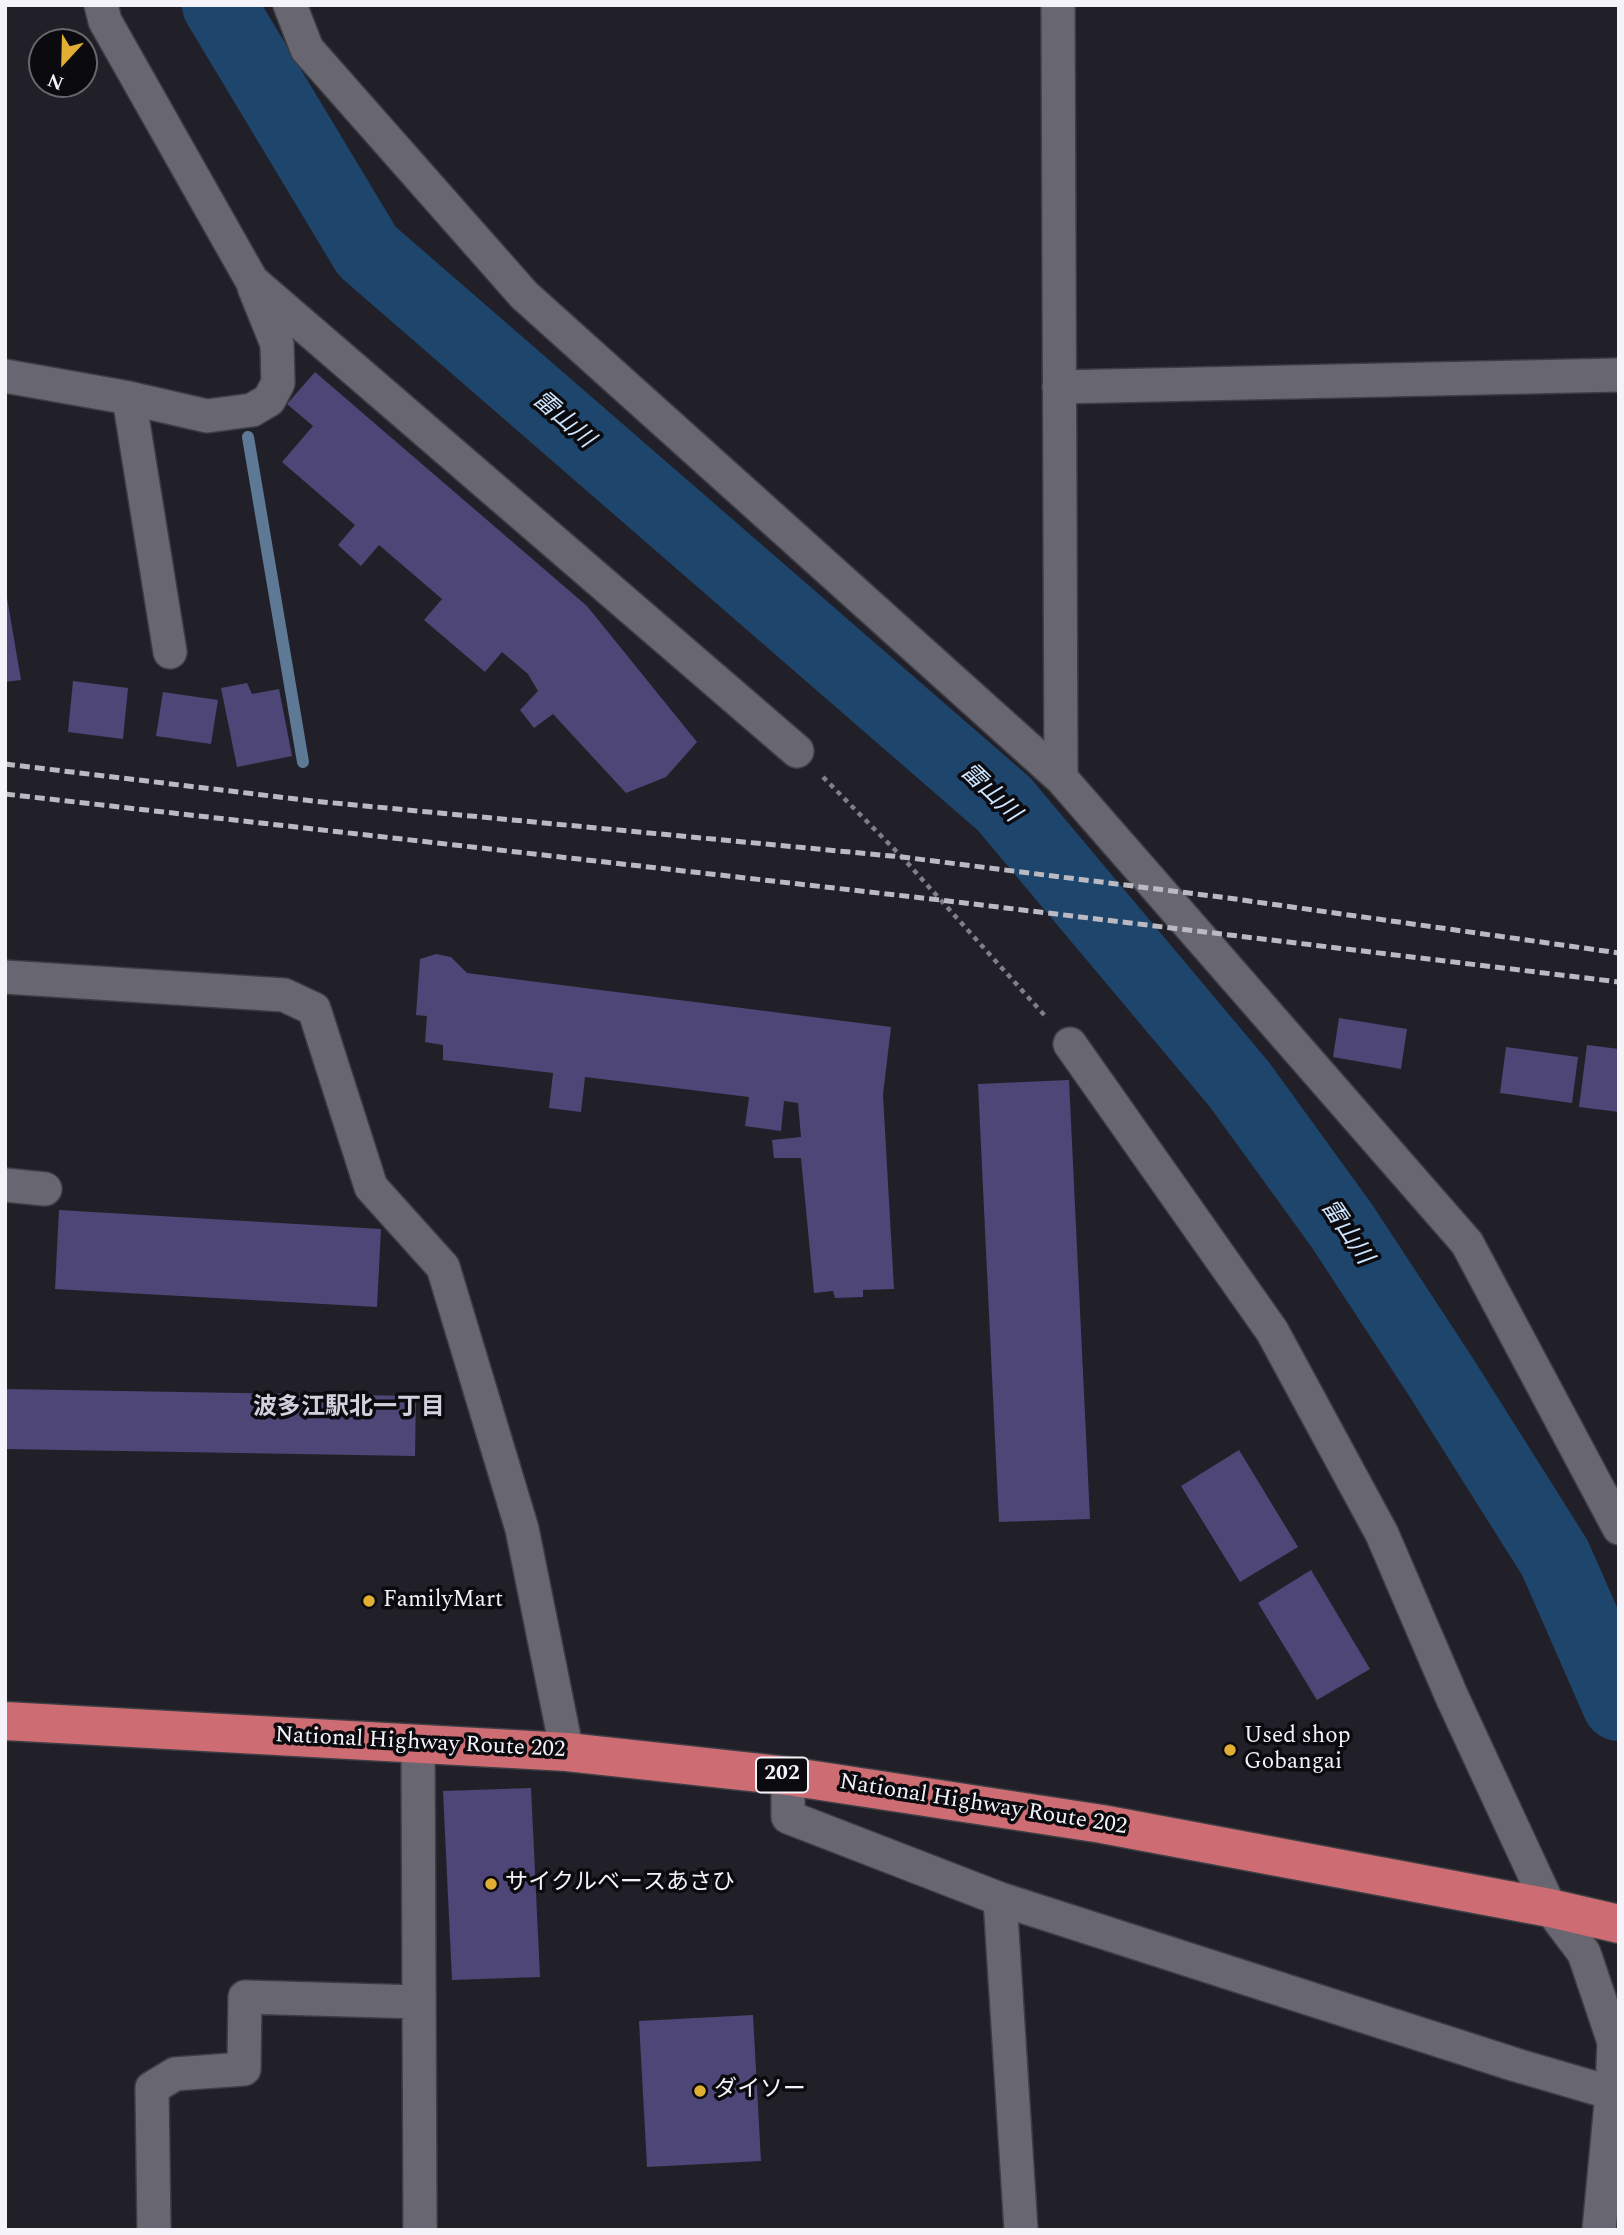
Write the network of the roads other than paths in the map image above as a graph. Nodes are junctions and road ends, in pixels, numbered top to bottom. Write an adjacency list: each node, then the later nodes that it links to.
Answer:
1 (101, 5): 4 (street)
2 (290, 5): 11 (street)
3 (1058, 5): 7 (street)
4 (252, 281): 8 (street); 10 (street)
5 (1619, 375): 7 (street)
6 (5, 376): 8 (street)
7 (1059, 387): 11 (street)
8 (129, 398): 9 (street)
9 (170, 652)
10 (797, 751)
11 (1061, 778): 16 (street)
12 (5, 976): 19 (street)
13 (1070, 1044): 22 (street)
14 (5, 1185): 15 (street)
15 (45, 1189)
16 (1619, 1528)
17 (5, 1720): 18 (highway, National Highway Route 202 / 202)
18 (418, 1744): 19 (highway, National Highway Route 202 / 202); 24 (street)
19 (567, 1752): 20 (highway, National Highway Route 202 / 202)
20 (788, 1776): 21 (street); 22 (highway, National Highway Route 202 / 202)
21 (1000, 1899): 25 (street); 28 (street)
22 (1550, 1908): 23 (highway, National Highway Route 202 / 202); 25 (street)
23 (1619, 1924)
24 (419, 2001): 26 (street); 27 (street)
25 (1612, 2093): 29 (street)
26 (154, 2230)
27 (420, 2230)
28 (1021, 2230)
29 (1599, 2230)

